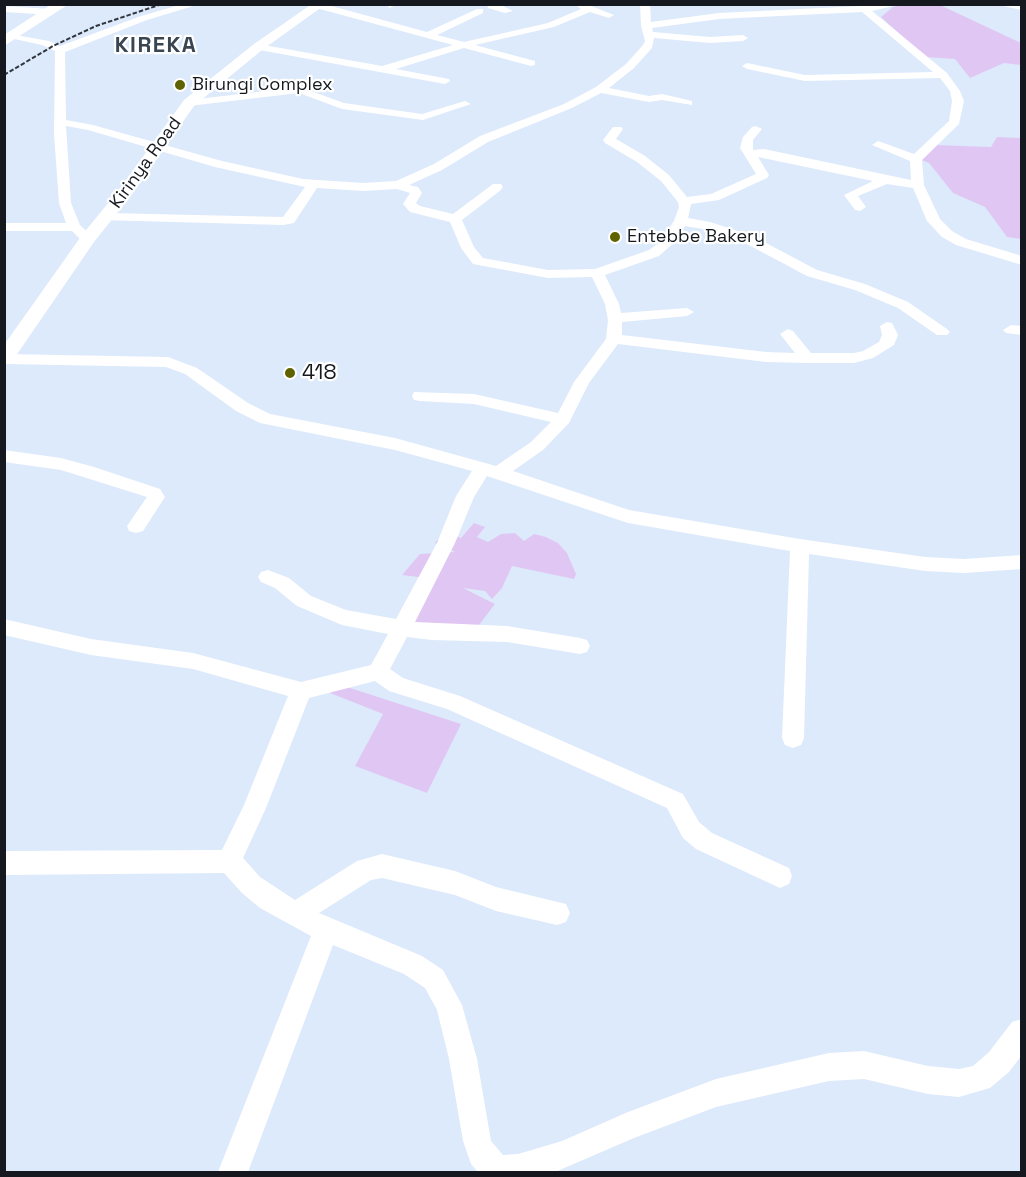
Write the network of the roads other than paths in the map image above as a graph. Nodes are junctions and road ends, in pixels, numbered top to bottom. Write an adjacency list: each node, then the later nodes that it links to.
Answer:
1 (196, 4): 22 (street)
2 (495, 4): 14 (street)
3 (577, 4): 11 (street)
4 (645, 4): 16 (street)
5 (898, 4): 12 (street)
6 (1006, 4): 8 (street)
7 (320, 5): 17 (street); 21 (main road, Kirinya Road)
8 (1022, 7)
9 (57, 8): 10 (street); 19 (highway)
10 (4, 9)
11 (590, 9): 15 (street); 20 (street)
12 (864, 9): 16 (street); 26 (street)
13 (480, 11): 17 (street)
14 (508, 11)
15 (609, 15)
16 (647, 30): 18 (street); 28 (street)
17 (428, 35): 20 (street)
18 (743, 38)
19 (9, 39): 22 (street)
20 (462, 46): 23 (street); 25 (street)
21 (258, 47): 25 (street); 29 (main road, Kirinya Road)
22 (60, 50): 32 (street)
23 (531, 63)
24 (747, 66): 26 (street)
25 (385, 69): 27 (street)
26 (943, 75): 38 (street)
27 (445, 81)
28 (600, 89): 30 (street); 41 (street)
29 (189, 103): 31 (street); 36 (main road, Kirinya Road)
30 (688, 103)
31 (465, 104)
32 (60, 122): 36 (street); 50 (street)
33 (616, 129): 44 (street)
34 (756, 129): 37 (street)
35 (878, 145): 38 (street)
36 (158, 148): 40 (street); 46 (main road, Kirinya Road)
37 (748, 154): 39 (street); 44 (street)
38 (916, 159): 42 (street)
39 (886, 180): 42 (street); 45 (street)
40 (313, 185): 41 (street); 46 (street)
41 (398, 185): 47 (street)
42 (918, 185): 51 (street)
43 (497, 187): 47 (street)
44 (684, 201): 48 (street)
45 (860, 207)
46 (106, 217): 50 (main road, Kirinya Road)
47 (455, 219): 52 (street)
48 (681, 222): 52 (street); 56 (street)
49 (4, 227): 50 (street)
50 (81, 233): 60 (main road, Kirinya Road)
51 (1022, 261)
52 (597, 273): 54 (street)
53 (687, 312): 54 (street)
54 (615, 318): 58 (street)
55 (886, 326): 59 (street)
56 (942, 332)
57 (788, 334): 59 (street)
58 (614, 339): 59 (street); 62 (street)
59 (807, 358)
60 (4, 359): 64 (street)
61 (420, 396): 62 (street)
62 (563, 418): 64 (street)
63 (4, 456): 65 (street)
64 (490, 471): 66 (street); 70 (street)
65 (136, 526)
66 (800, 546): 67 (street); 74 (street)
67 (1022, 562)
68 (268, 577): 70 (street)
69 (4, 627): 73 (street)
70 (402, 627): 71 (street); 72 (street)
71 (580, 646)
72 (378, 672): 73 (street); 77 (street)
73 (301, 691): 75 (street)
74 (793, 738)
75 (229, 861): 76 (street); 78 (street)
76 (4, 863)
77 (780, 876)
78 (296, 913): 79 (street); 80 (street)
79 (558, 914)
80 (326, 930): 81 (street); 82 (street)
81 (1022, 1032)
82 (233, 1173)

